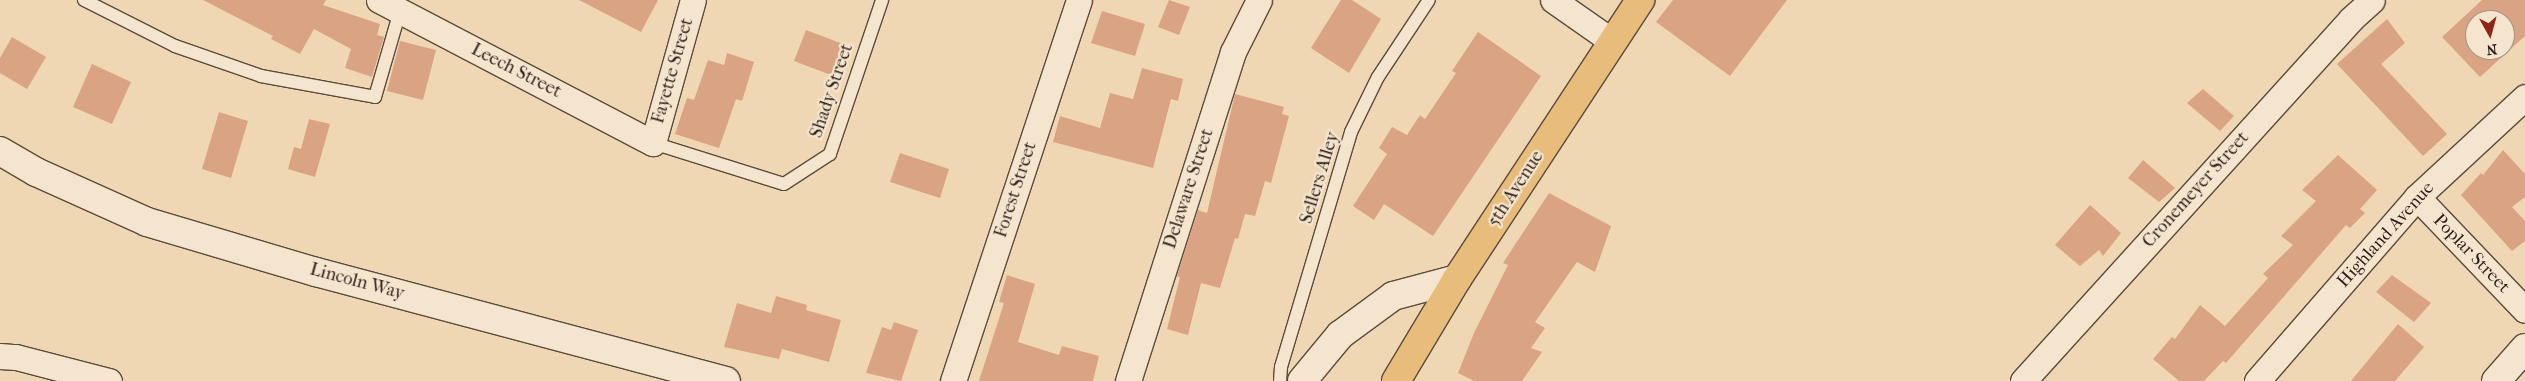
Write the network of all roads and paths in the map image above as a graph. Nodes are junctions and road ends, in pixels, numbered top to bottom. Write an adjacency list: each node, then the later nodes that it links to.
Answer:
1 (84, 0): 10 (lane)
2 (693, 0): 13 (street, Fayette Street)
3 (882, 0): 13 (lane, Shady Street)
4 (1079, 0): 22 (street, Forest Street)
5 (1258, 0): 23 (street, Delaware Street)
6 (1429, 0): 24 (lane, Sellers Alley)
7 (1554, 0): 11 (street)
8 (1640, 0): 11 (main road, 5th Avenue)
9 (2372, 0): 27 (street, Cronemeyer Street)
10 (389, 6): 13 (street, Leech Street)
11 (1613, 42): 16 (main road, 5th Avenue)
12 (2525, 97): 15 (street, Highland Avenue)
13 (653, 142)
14 (0, 151): 21 (main road, Lincoln Way)
15 (2417, 197): 17 (street, Poplar Street); 28 (street, Highland Avenue)
16 (1457, 279): 25 (main road); 26 (main road, 5th Avenue)
17 (2525, 310)
18 (2525, 348): 29 (main road)
19 (0, 356): 20 (street)
20 (109, 381)
21 (726, 381)
22 (953, 381)
23 (1128, 381)
24 (1280, 381)
25 (1302, 381)
26 (1396, 381)
27 (2023, 381)
28 (2257, 381)
29 (2496, 381)

